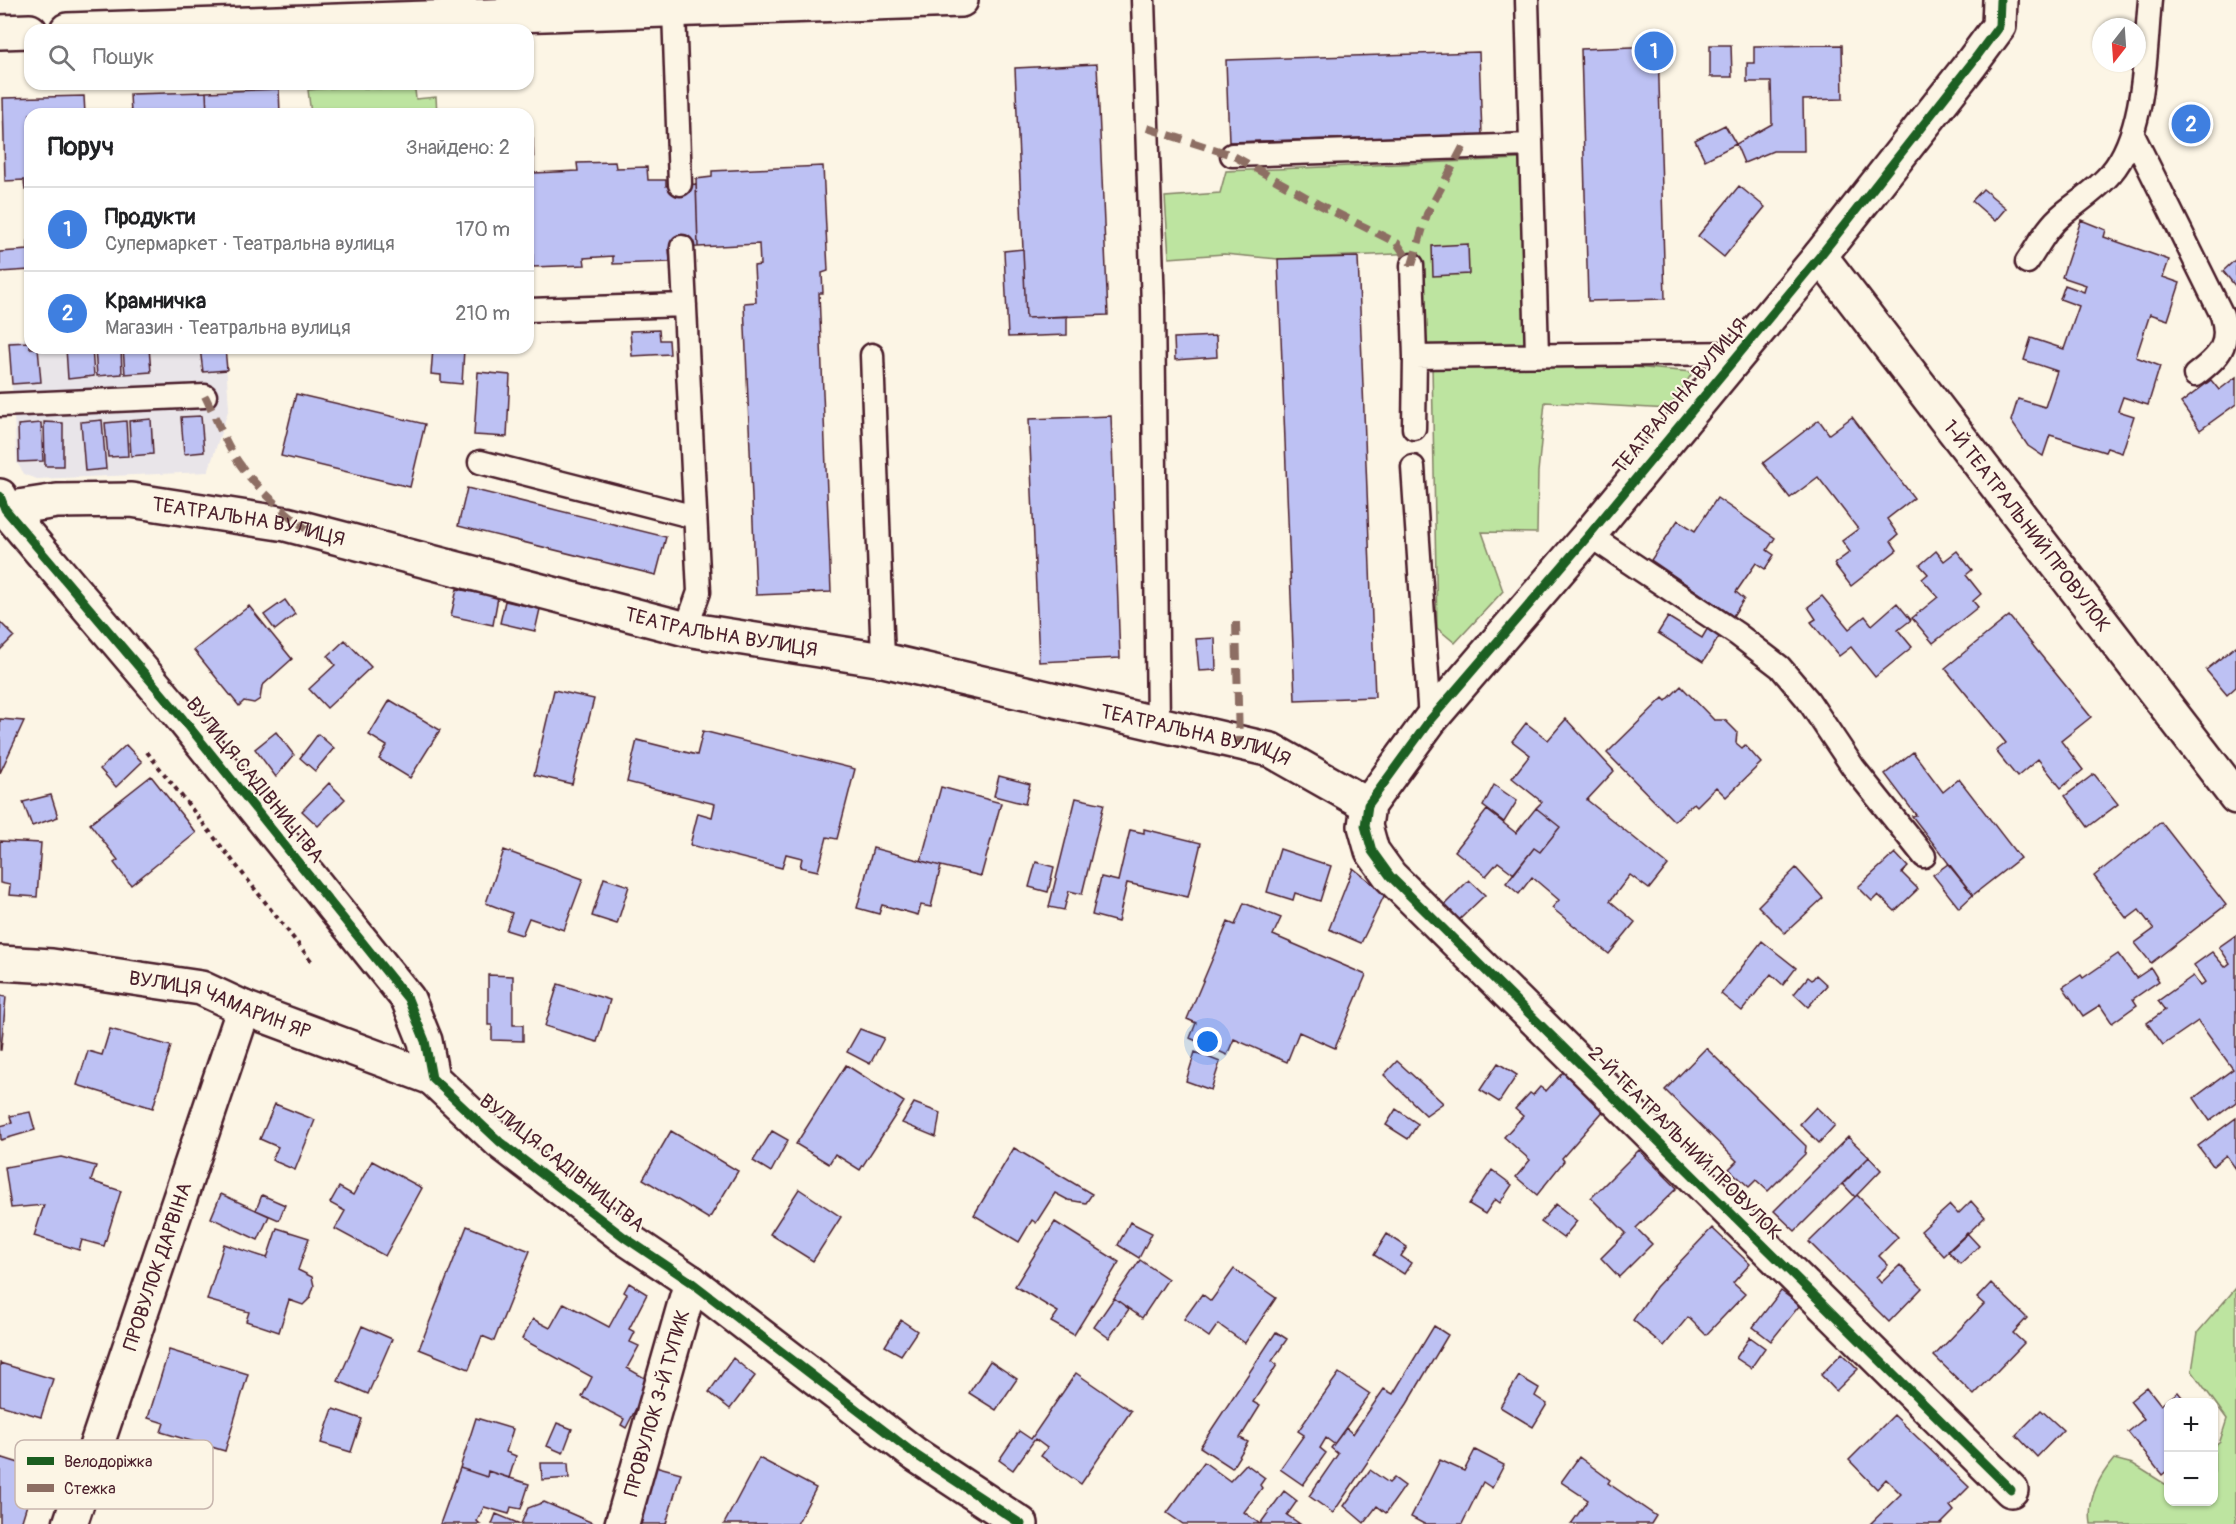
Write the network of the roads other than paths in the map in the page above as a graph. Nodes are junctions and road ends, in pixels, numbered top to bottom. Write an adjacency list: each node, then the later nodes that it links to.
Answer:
1 (962, 0): 6 (street)
2 (1143, 0): 36 (lane)
3 (1527, 0): 11 (lane)
4 (2000, 0): 15 (street, ТЕАТРАЛЬНА ВУЛИЦЯ)
5 (2150, 0): 10 (lane)
6 (674, 9): 7 (street); 13 (lane)
7 (240, 24)
8 (24, 31): 9 (street)
9 (0, 32)
10 (2132, 133): 16 (lane); 24 (lane)
11 (1531, 146): 12 (lane); 21 (lane)
12 (1233, 155)
13 (680, 184)
14 (682, 247): 18 (lane)
15 (1820, 256): 20 (street, ТЕАТРАЛЬНА ВУЛИЦЯ); 37 (street, 1-Й ТЕАТРАЛЬНИЙ ПРОВУЛОК)
16 (2027, 262)
17 (1412, 265): 23 (lane)
18 (685, 305): 19 (lane); 31 (lane)
19 (534, 310)
20 (1739, 353): 21 (lane); 32 (street, ТЕАТРАЛЬНА ВУЛИЦЯ)
21 (1537, 354): 23 (lane)
22 (872, 355): 34 (lane)
23 (1415, 357): 27 (lane)
24 (2195, 375)
25 (205, 396): 26 (lane)
26 (0, 405)
27 (1414, 428)
28 (480, 462): 31 (lane)
29 (1413, 467): 35 (lane)
30 (3, 503): 33 (street, ТЕАТРАЛЬНА ВУЛИЦЯ); 42 (street, ВУЛИЦЯ САДІВНИЦТВА)
31 (695, 517): 33 (lane)
32 (1589, 535): 35 (street, ТЕАТРАЛЬНА ВУЛИЦЯ); 39 (lane)
33 (686, 629): 34 (street, ТЕАТРАЛЬНА ВУЛИЦЯ)
34 (883, 660): 36 (street, ТЕАТРАЛЬНА ВУЛИЦЯ)
35 (1430, 720): 38 (street, ТЕАТРАЛЬНА ВУЛИЦЯ)
36 (1158, 723): 38 (street, ТЕАТРАЛЬНА ВУЛИЦЯ)
37 (2236, 797)
38 (1368, 805): 45 (street, 2-Й ТЕАТРАЛЬНИЙ ПРОВУЛОК)
39 (1924, 856)
40 (0, 963): 41 (street, ВУЛИЦЯ ЧАМАРИН ЯР)
41 (244, 1008): 42 (street, ВУЛИЦЯ ЧАМАРИН ЯР); 44 (street, ПРОВУЛОК ДАРВІНА)
42 (432, 1078): 43 (street, ВУЛИЦЯ САДІВНИЦТВА)
43 (691, 1282): 48 (street, ПРОВУЛОК 3-Й ТУПИК); 49 (street, ВУЛИЦЯ САДІВНИЦТВА)
44 (98, 1440)
45 (2011, 1490)
46 (75, 1509): 47 (street, ПРОВУЛОК ДАРВІНА)
47 (70, 1524)
48 (622, 1524)
49 (1021, 1524)

